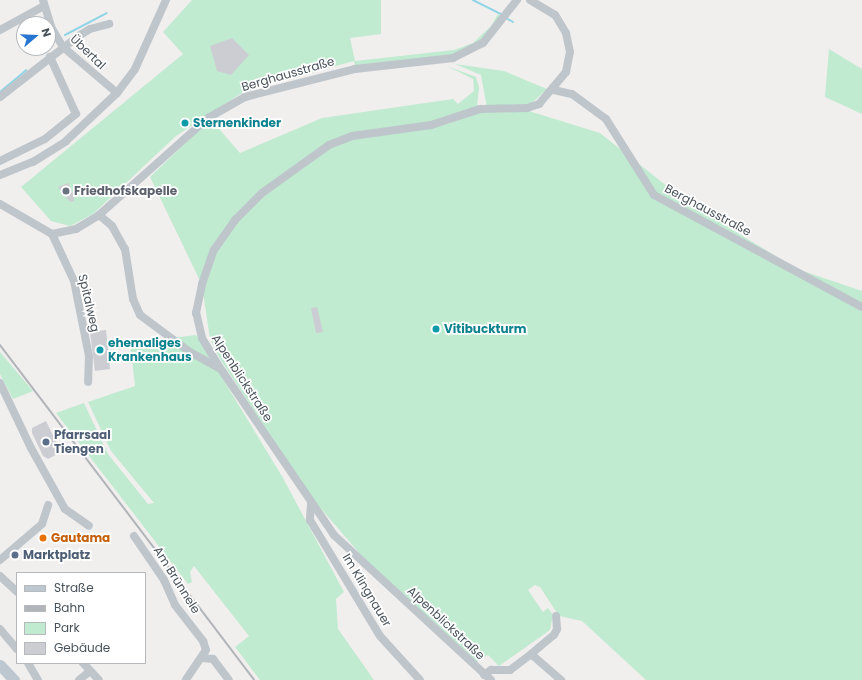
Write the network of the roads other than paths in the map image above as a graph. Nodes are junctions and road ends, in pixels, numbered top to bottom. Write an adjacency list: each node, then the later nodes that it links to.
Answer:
1 (166, 0): 10 (street)
2 (517, 0): 15 (street, Berghausstraße)
3 (530, 0): 9 (street, Alpenblickstraße)
4 (44, 3): 6 (street); 7 (street, Übertal)
5 (109, 24): 7 (street)
6 (0, 30)
7 (63, 48): 8 (street); 10 (street, Übertal)
8 (50, 57): 11 (street); 12 (street)
9 (554, 90): 17 (street, Berghausstraße); 18 (street, Alpenblickstraße)
10 (117, 93): 13 (street)
11 (0, 97)
12 (0, 161)
13 (0, 175)
14 (0, 204): 16 (street)
15 (98, 215): 16 (street, Berghausstraße); 18 (street)
16 (52, 234): 19 (street, Spitalweg)
17 (862, 307)
18 (220, 368): 21 (street, Alpenblickstraße)
19 (88, 382)
20 (0, 383): 23 (street)
21 (311, 504): 37 (street, Alpenblickstraße); 44 (street, Im Klingnauer)
22 (48, 505): 25 (street)
23 (89, 526)
24 (134, 536): 32 (street, Am Brünnele)
25 (0, 560)
26 (0, 576): 27 (street)
27 (16, 591)
28 (556, 616): 31 (street)
29 (0, 629): 30 (street)
30 (16, 648)
31 (531, 654): 37 (street); 45 (street)
32 (202, 658): 42 (street); 43 (street)
33 (29, 664): 39 (street)
34 (84, 664): 36 (street)
35 (0, 665): 38 (street)
36 (90, 671): 40 (street); 41 (street)
37 (487, 677)
38 (14, 680)
39 (38, 680)
40 (79, 680)
41 (99, 680)
42 (186, 680)
43 (229, 680)
44 (420, 680)
45 (561, 680)

